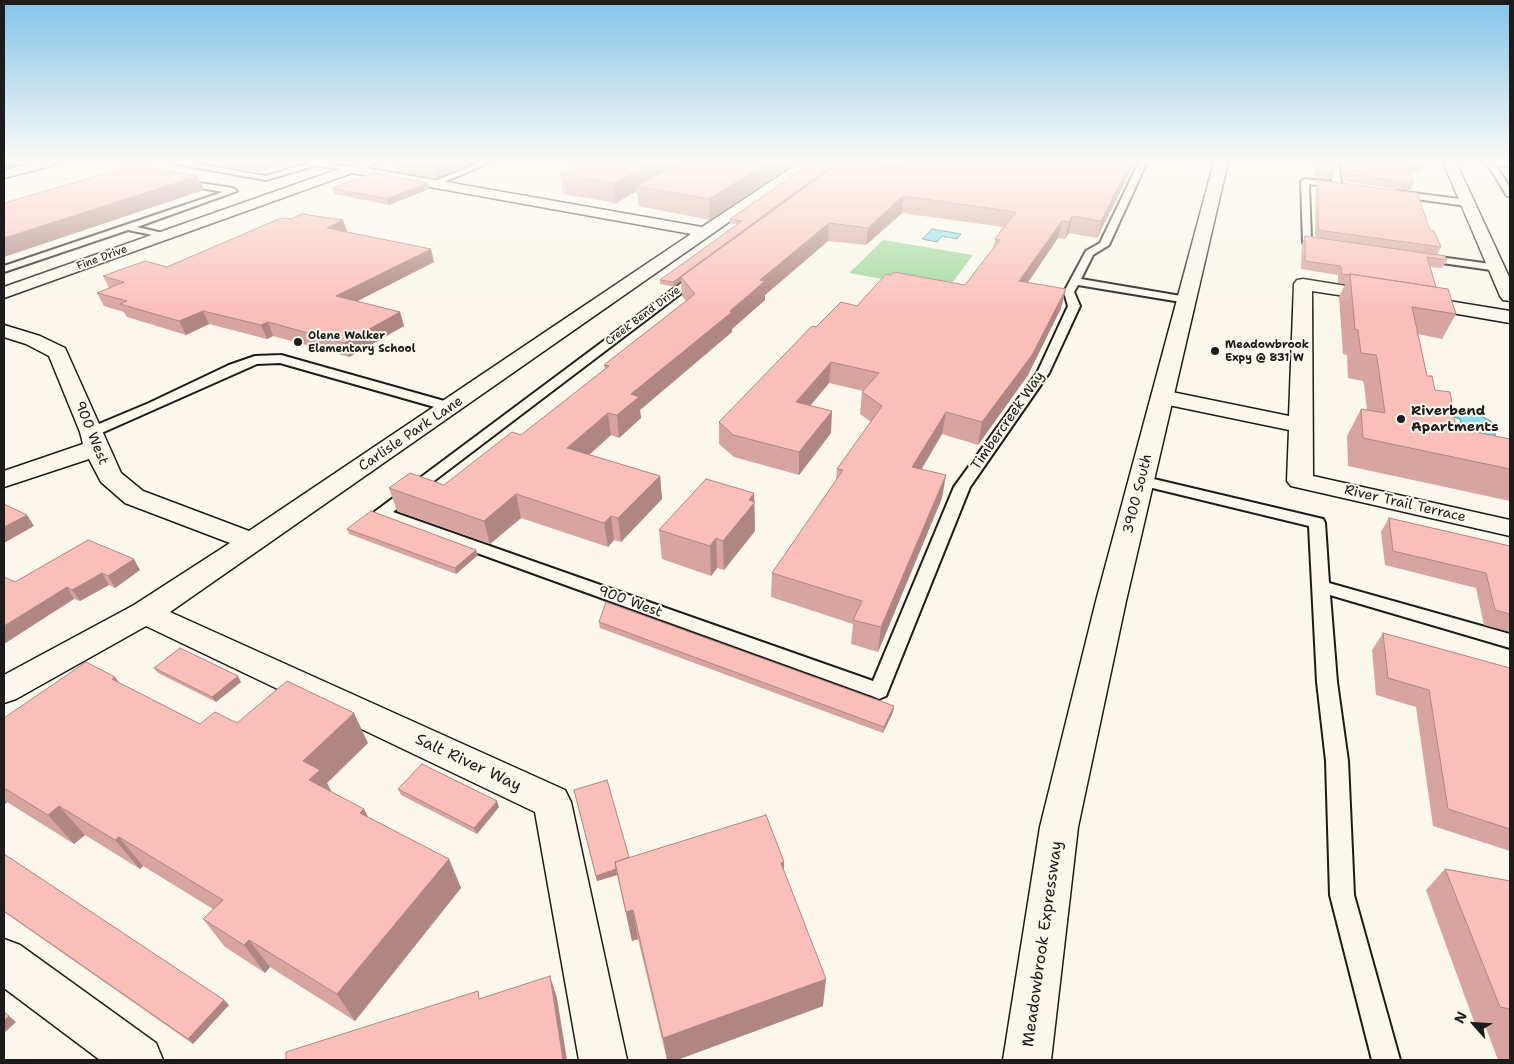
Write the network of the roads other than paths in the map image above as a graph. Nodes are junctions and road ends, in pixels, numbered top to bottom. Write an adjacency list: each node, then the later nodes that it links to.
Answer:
1 (172, 212): 11 (lane)
2 (232, 212): 13 (street, Fine Drive)
3 (591, 212): 10 (street)
4 (615, 212): 10 (street)
5 (734, 212): 12 (street, Carlisle Park Lane)
6 (1120, 212): 19 (lane, Timbercreek Way)
7 (1209, 212): 22 (street, 3900 South)
8 (1306, 212): 14 (lane)
9 (1471, 212): 17 (street)
10 (609, 215): 12 (street)
11 (127, 227): 13 (lane); 18 (lane)
12 (704, 232): 28 (street, Carlisle Park Lane)
13 (164, 236): 20 (street, Fine Drive)
14 (1335, 245)
15 (1414, 256): 17 (lane)
16 (712, 265): 33 (lane, Creek Bend Drive)
17 (1498, 268): 21 (street)
18 (4, 269)
19 (1075, 281): 22 (lane); 40 (lane, Timbercreek Way)
20 (4, 293)
21 (1509, 296)
22 (1187, 300): 27 (street, 3900 South)
23 (1510, 317): 29 (street)
24 (4, 331): 25 (street, 900 West)
25 (33, 340): 26 (street); 30 (street, 900 West)
26 (4, 352)
27 (1164, 388): 29 (street); 32 (street, 3900 South)
28 (450, 407): 30 (lane); 35 (street, Carlisle Park Lane)
29 (1300, 415): 34 (street, River Trail Terrace)
30 (94, 440): 31 (street); 35 (street, 900 West)
31 (4, 479)
32 (1142, 481): 36 (lane); 41 (street, 3900 South)
33 (381, 512): 40 (lane, 900 West)
34 (1510, 528)
35 (252, 542): 37 (street, Carlisle Park Lane)
36 (1322, 588): 38 (lane); 46 (lane)
37 (145, 613): 39 (street, Carlisle Park Lane); 44 (street, Salt River Way)
38 (1510, 641)
39 (4, 690)
40 (879, 691)
41 (1059, 827): 45 (street, Meadowbrook Expressway)
42 (4, 961): 43 (street)
43 (139, 1060)
44 (603, 1060)
45 (1027, 1060)
46 (1386, 1060)

